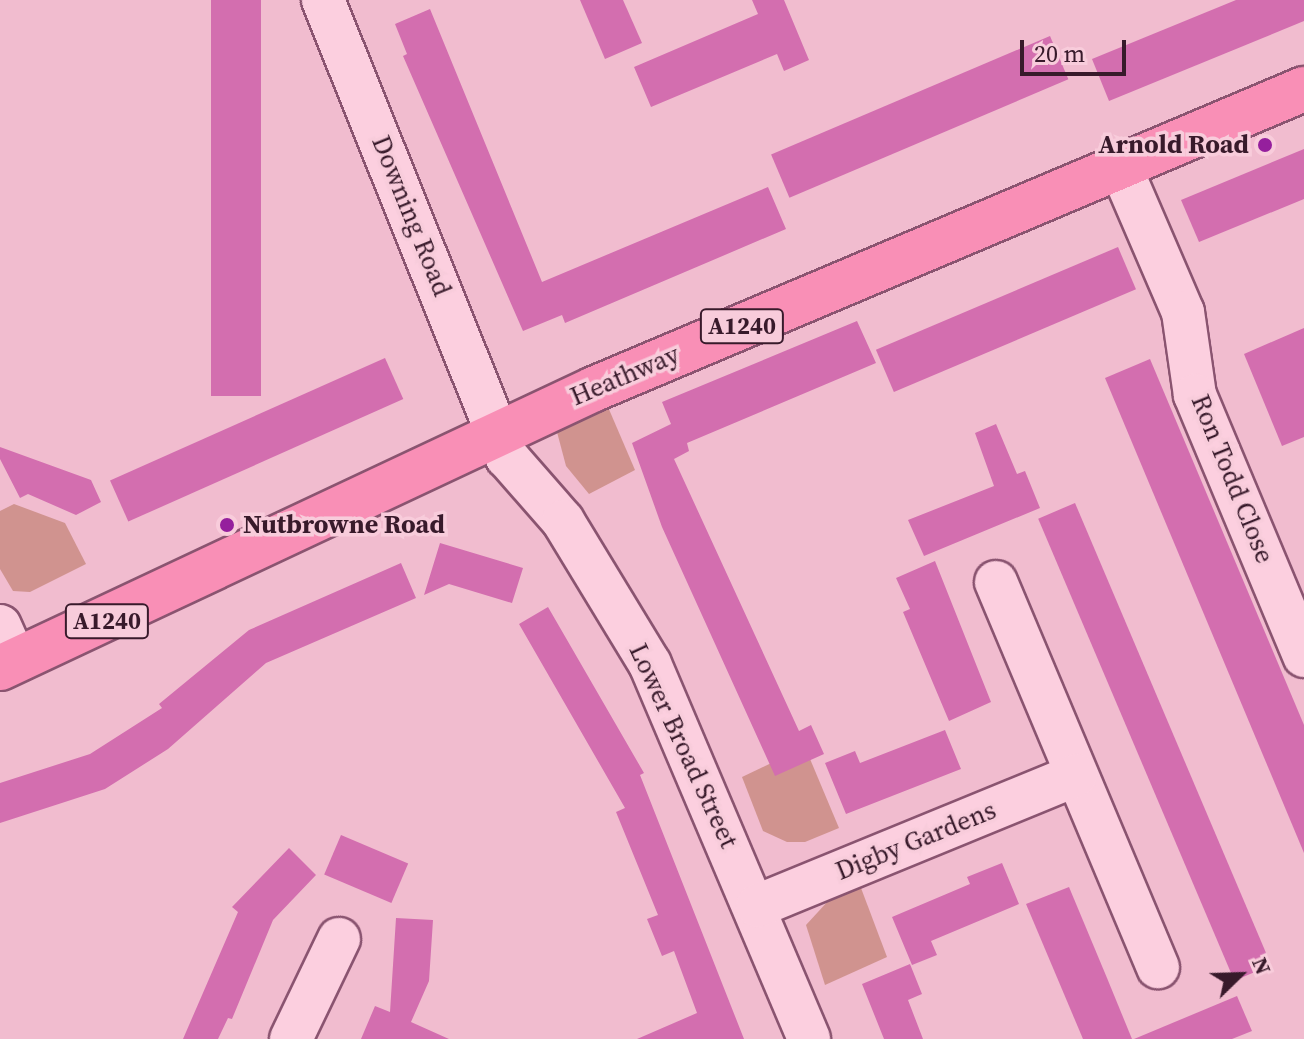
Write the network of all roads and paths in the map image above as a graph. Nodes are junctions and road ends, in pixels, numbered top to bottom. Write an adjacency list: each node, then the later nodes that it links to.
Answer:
1 (323, 0): 4 (street, Downing Road)
2 (1304, 89): 3 (main road, Heathway / A1240)
3 (1120, 166): 4 (main road, Heathway / A1240); 7 (street, Ron Todd Close)
4 (497, 433): 6 (main road, Heathway / A1240); 9 (street, Lower Broad Street)
5 (996, 582): 8 (street)
6 (5, 651)
7 (1304, 656)
8 (1076, 775): 9 (street, Digby Gardens); 11 (street)
9 (757, 906): 13 (street, Lower Broad Street)
10 (339, 939): 12 (street)
11 (1158, 967)
12 (291, 1039)
13 (809, 1039)

